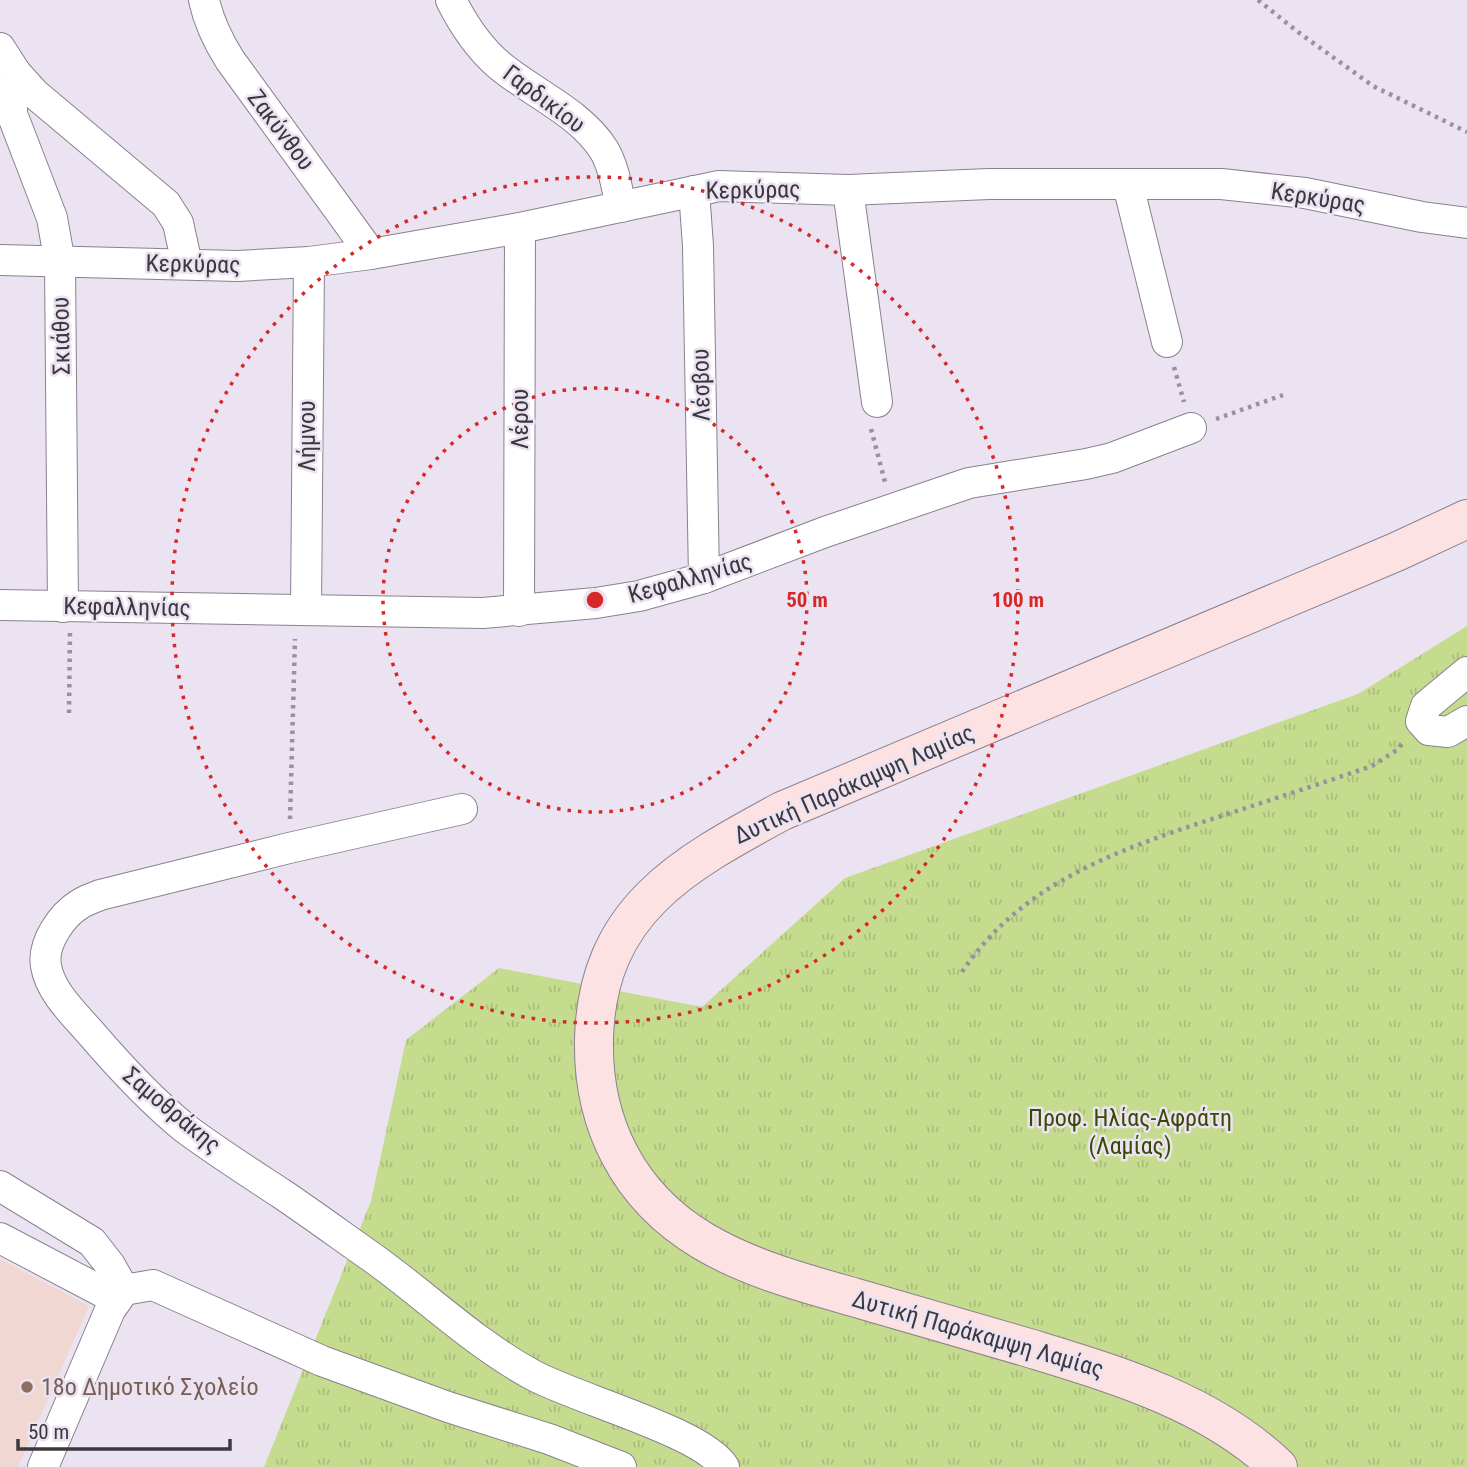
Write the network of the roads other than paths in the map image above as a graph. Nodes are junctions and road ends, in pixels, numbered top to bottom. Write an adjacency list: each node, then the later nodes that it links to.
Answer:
1 (204, 0): 11 (street, Ζακύνθου)
2 (451, 0): 8 (street, Γαρδικίου)
3 (0, 48): 4 (street)
4 (16, 73): 14 (street, Σκιάθου); 15 (street)
5 (1128, 185): 6 (street, Κερκύρας); 9 (street, Κερκύρας); 16 (street)
6 (848, 190): 7 (street, Κερκύρας); 17 (street)
7 (694, 191): 8 (street, Κερκύρας); 20 (street, Λέσβου)
8 (621, 207): 10 (street, Κερκύρας)
9 (1467, 223)
10 (520, 228): 11 (street, Κερκύρας); 24 (street, Λέρου)
11 (371, 254): 13 (street, Κερκύρας)
12 (0, 260): 14 (street, Κερκύρας)
13 (309, 262): 15 (street, Κερκύρας); 23 (street, Λήμνου)
14 (60, 263): 15 (street, Κερκύρας); 22 (street, Σκιάθου)
15 (187, 264)
16 (1167, 342)
17 (877, 402)
18 (1191, 428): 20 (street, Κεφαλληνίας)
19 (1467, 519): 34 (main road, Δυτική Παράκαμψη Λαμίας)
20 (704, 578): 24 (street, Κεφαλληνίας)
21 (0, 605): 22 (street, Κεφαλληνίας)
22 (67, 607): 23 (street, Κεφαλληνίας)
23 (301, 610): 24 (street, Κεφαλληνίας)
24 (519, 611)
25 (1467, 672): 26 (street)
26 (1467, 721)
27 (462, 809): 33 (street, Σαμοθράκης)
28 (0, 1186): 30 (street)
29 (0, 1238): 30 (street)
30 (120, 1295): 31 (street); 32 (street)
31 (43, 1467)
32 (621, 1467)
33 (724, 1467)
34 (1278, 1467)

